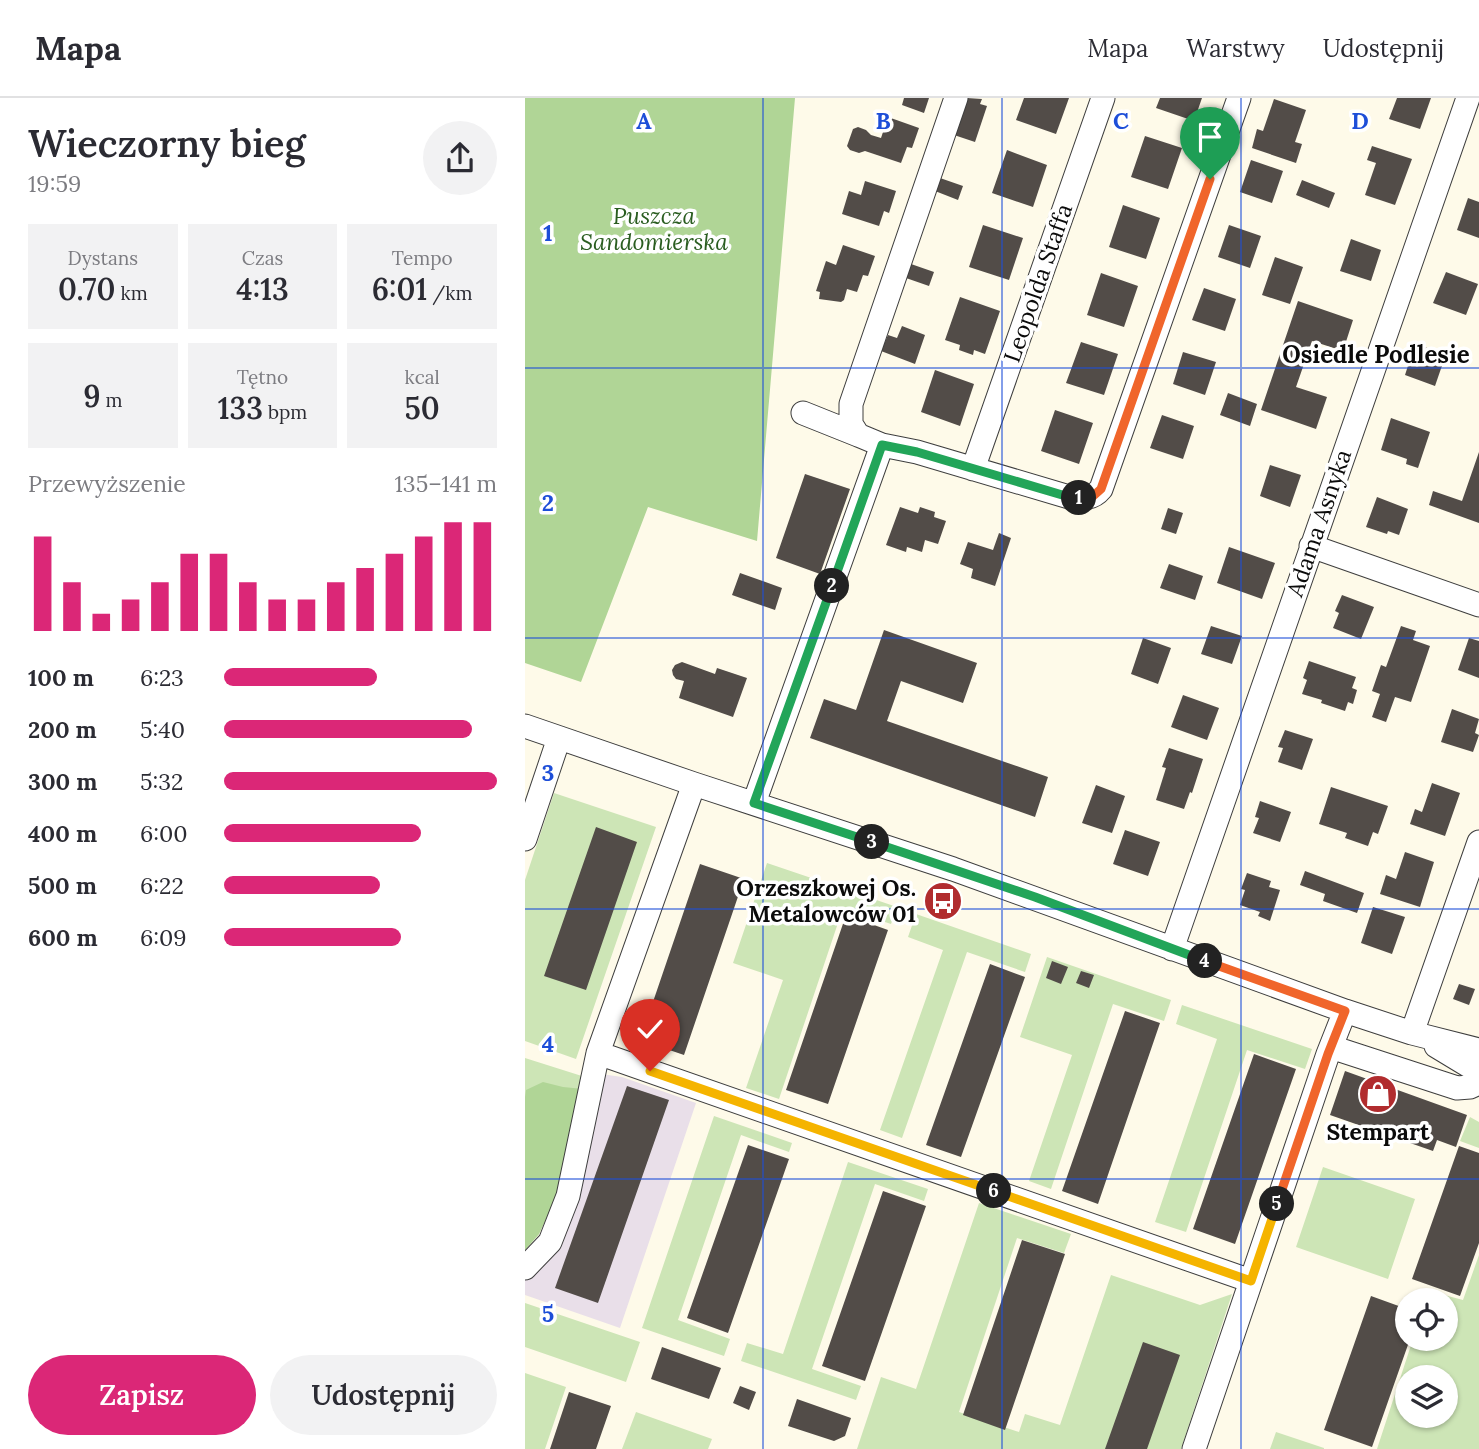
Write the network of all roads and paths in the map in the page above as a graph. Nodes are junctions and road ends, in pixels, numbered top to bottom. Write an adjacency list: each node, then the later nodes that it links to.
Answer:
1 (956, 98): 6 (street)
2 (1103, 98): 8 (street, Leopolda Staffa)
3 (1239, 98): 8 (street)
4 (1468, 98): 9 (street, Adama Asnyka)
5 (803, 413): 6 (street)
6 (858, 435): 7 (street)
7 (882, 445): 8 (street); 14 (street)
8 (973, 469)
9 (1311, 547): 10 (street); 17 (street, Adama Asnyka)
10 (1479, 606)
11 (525, 726): 12 (street)
12 (559, 738): 13 (street); 15 (street)
13 (694, 784): 14 (street); 22 (street)
14 (754, 803): 17 (street)
15 (525, 839)
16 (1478, 847): 19 (street)
17 (1172, 949): 18 (street)
18 (1345, 1011): 19 (street); 20 (street)
19 (1412, 1033): 21 (street); 23 (street)
20 (1331, 1047): 24 (street); 26 (street)
21 (1479, 1050)
22 (598, 1053): 25 (street); 26 (street)
23 (1479, 1072)
24 (1479, 1083)
25 (525, 1268)
26 (1251, 1281): 27 (street)
27 (1193, 1449)

